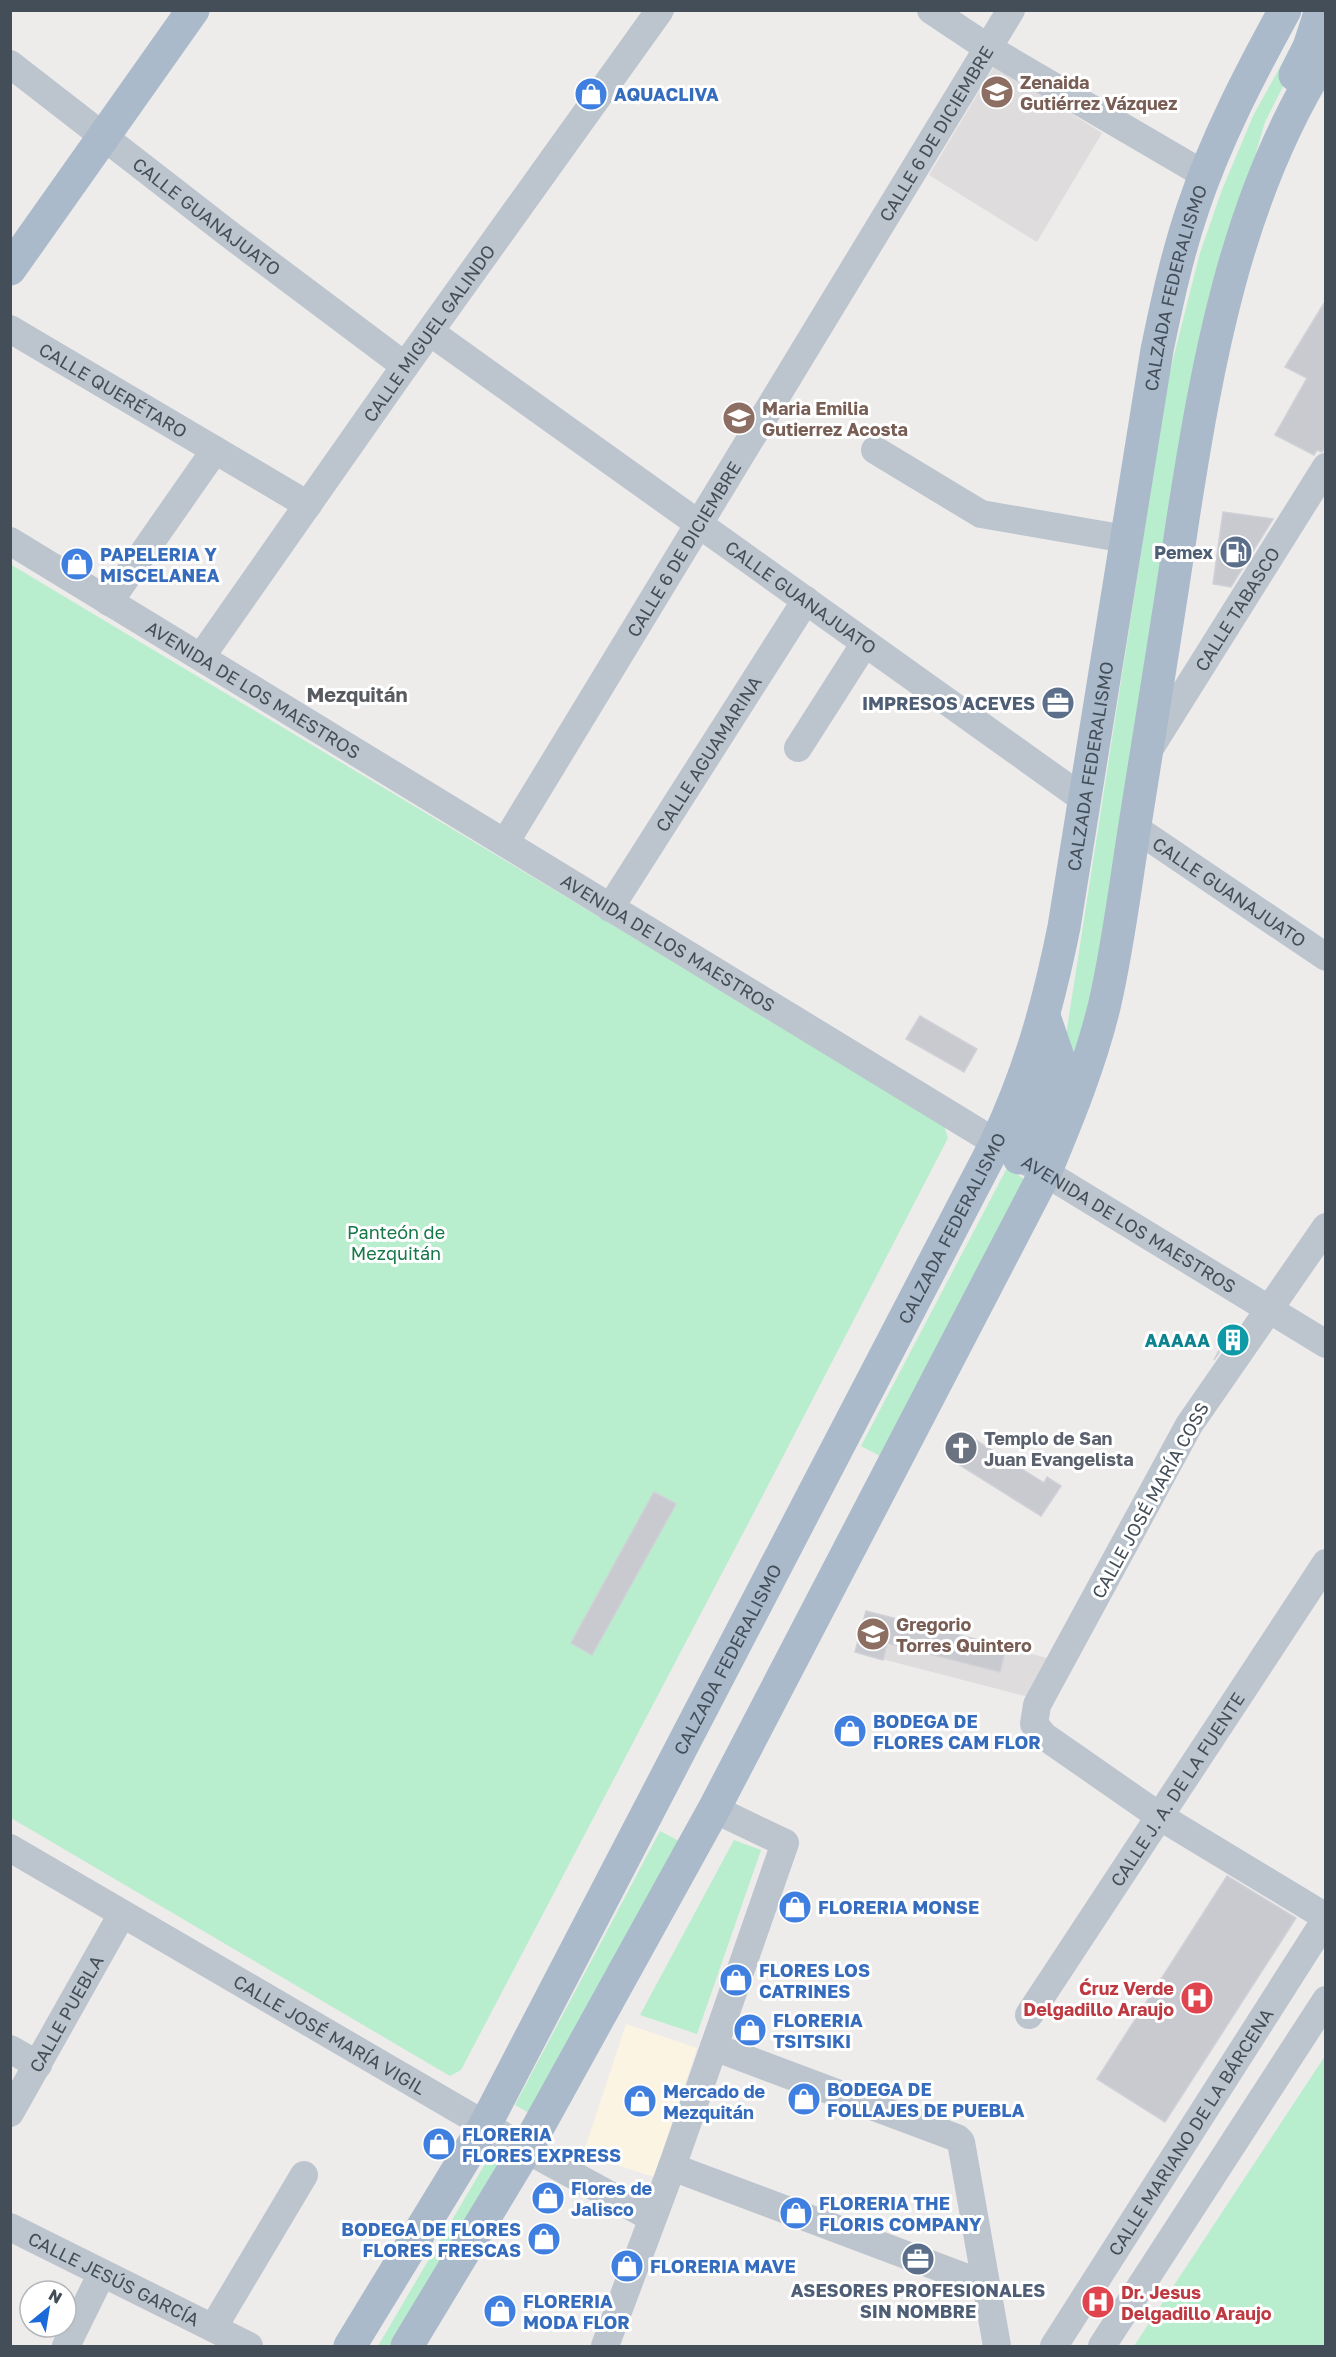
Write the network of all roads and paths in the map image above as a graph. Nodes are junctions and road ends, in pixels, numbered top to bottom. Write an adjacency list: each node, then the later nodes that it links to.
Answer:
1 (194, 10): 10 (main road)
2 (660, 10): 15 (street, CALLE MIGUEL GALINDO)
3 (931, 10): 7 (street)
4 (1011, 10): 7 (street, CALLE 6 DE DICIEMBRE)
5 (1285, 10): 12 (main road, CALZADA FEDERALISMO)
6 (1321, 10): 11 (main road)
7 (988, 48): 12 (street); 21 (street, CALLE 6 DE DICIEMBRE)
8 (1326, 55): 11 (main road, CALZADA FEDERALISMO)
9 (10, 64): 10 (street, CALLE GUANAJUATO)
10 (104, 136): 13 (main road); 16 (street, CALLE GUANAJUATO)
11 (1268, 167): 29 (main road, CALZADA FEDERALISMO)
12 (1205, 175): 22 (main road, CALZADA FEDERALISMO)
13 (10, 269)
14 (10, 328): 17 (street, CALLE QUERÉTARO)
15 (430, 332): 16 (street, CALLE MIGUEL GALINDO); 21 (street, CALLE GUANAJUATO)
16 (405, 366): 20 (street, CALLE MIGUEL GALINDO)
17 (215, 450): 20 (street, CALLE QUERÉTARO); 25 (street)
18 (874, 450): 22 (street)
19 (1326, 467): 29 (street, CALLE TABASCO)
20 (308, 505): 27 (street, CALLE MIGUEL GALINDO)
21 (699, 524): 24 (street, CALLE GUANAJUATO); 32 (street, CALLE 6 DE DICIEMBRE)
22 (1126, 539): 30 (main road, CALZADA FEDERALISMO)
23 (10, 541): 25 (street, AVENIDA DE LOS MAESTROS)
24 (806, 600): 26 (street, CALLE GUANAJUATO); 33 (street, CALLE AGUAMARINA)
25 (110, 602): 27 (street, AVENIDA DE LOS MAESTROS)
26 (865, 643): 28 (street); 30 (street, CALLE GUANAJUATO)
27 (201, 657): 32 (street, AVENIDA DE LOS MAESTROS)
28 (798, 748)
29 (1147, 752): 31 (main road, CALZADA FEDERALISMO)
30 (1084, 800): 35 (main road, CALZADA FEDERALISMO)
31 (1135, 828): 34 (street, CALLE GUANAJUATO); 35 (main road, CALZADA FEDERALISMO)
32 (505, 843): 33 (street, AVENIDA DE LOS MAESTROS)
33 (610, 908): 35 (street, AVENIDA DE LOS MAESTROS)
34 (1326, 957)
35 (1020, 1158): 37 (street, AVENIDA DE LOS MAESTROS); 40 (main road, CALZADA FEDERALISMO); 54 (main road, CALZADA FEDERALISMO)
36 (1326, 1227): 37 (street, CALLE JOSÉ MARÍA COSS)
37 (1268, 1308): 38 (street, AVENIDA DE LOS MAESTROS); 41 (street, CALLE JOSÉ MARÍA COSS)
38 (1326, 1344)
39 (1326, 1563): 41 (street, CALLE J. A. DE LA FUENTE)
40 (714, 1809): 49 (street); 55 (main road, CALZADA FEDERALISMO)
41 (1159, 1816): 44 (street); 47 (street, CALLE J. A. DE LA FUENTE)
42 (10, 1848): 43 (street, CALLE JOSÉ MARÍA VIGIL)
43 (122, 1914): 51 (street, CALLE PUEBLA); 54 (street, CALLE JOSÉ MARÍA VIGIL)
44 (1326, 1918): 45 (street, CALLE MARIANO DE LA BÁRCENA)
45 (1295, 1966): 46 (street); 48 (street, CALLE MARIANO DE LA BÁRCENA)
46 (1325, 2001): 52 (street)
47 (1029, 2015)
48 (1246, 2043): 52 (street); 69 (street, CALLE MARIANO DE LA BÁRCENA)
49 (714, 2047): 56 (street); 61 (street)
50 (10, 2049): 51 (street)
51 (38, 2065): 53 (street, CALLE PUEBLA)
52 (1273, 2082): 70 (street)
53 (10, 2113)
54 (484, 2125): 55 (street, CALLE JOSÉ MARÍA VIGIL); 65 (main road, CALZADA FEDERALISMO)
55 (526, 2149): 58 (street, CALLE JOSÉ MARÍA VIGIL); 66 (main road, CALZADA FEDERALISMO)
56 (672, 2168): 58 (street); 61 (street)
57 (304, 2175): 62 (street)
58 (652, 2218): 67 (street)
59 (10, 2227): 60 (street, CALLE JESÚS GARCÍA)
60 (102, 2273): 62 (street, CALLE JESÚS GARCÍA); 63 (street)
61 (986, 2285): 68 (street)
62 (213, 2328): 64 (street, CALLE JESÚS GARCÍA)
63 (66, 2346)
64 (249, 2346)
65 (350, 2346)
66 (407, 2346)
67 (605, 2346)
68 (997, 2346)
69 (1054, 2346)
70 (1102, 2346)

